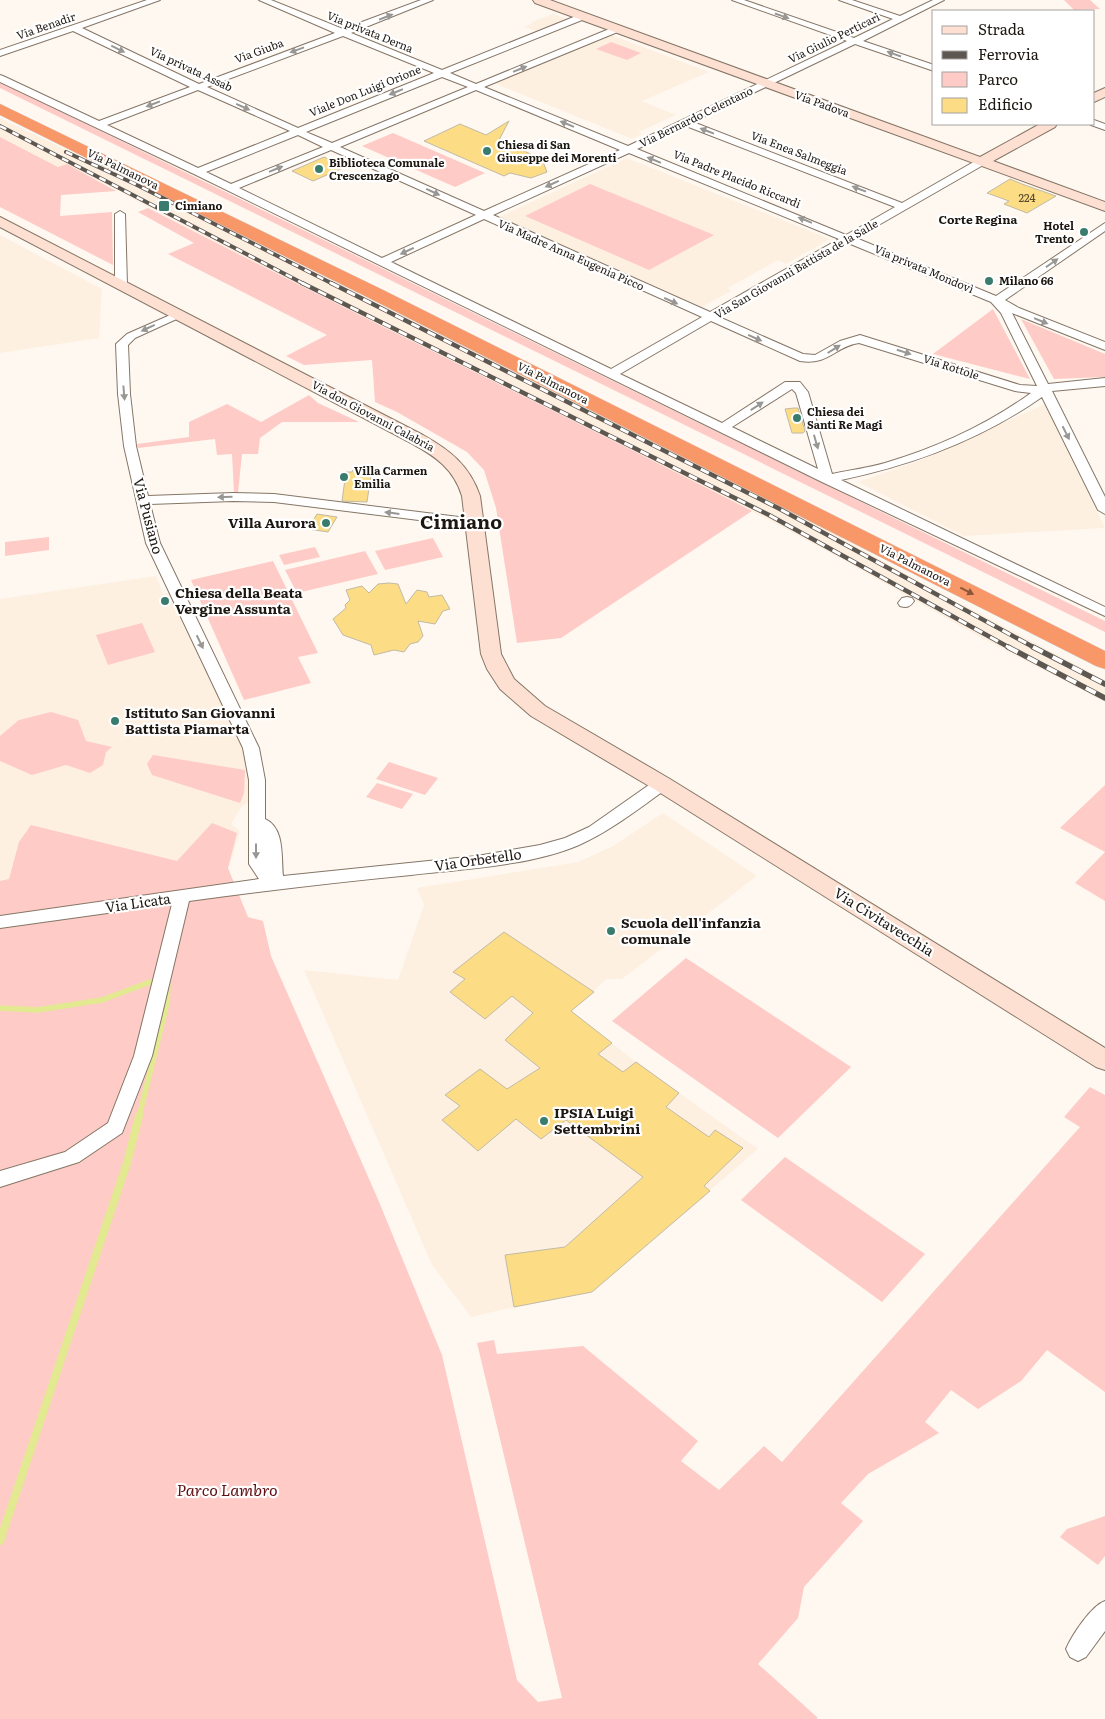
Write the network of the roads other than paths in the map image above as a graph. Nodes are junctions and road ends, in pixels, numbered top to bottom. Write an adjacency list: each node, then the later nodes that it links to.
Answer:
1 (156, 0): 10 (street, Via Benadir)
2 (263, 0): 12 (street, Via privata Derna)
3 (429, 0): 12 (street, Via Giuba, one-way to 3)
4 (539, 0): 8 (street, Via Padova)
5 (736, 0): 13 (street, one-way to 13)
6 (843, 0): 9 (street)
7 (940, 0): 9 (street, Via Giulio Perticari)
8 (584, 16): 11 (street, Via Padova); 16 (street, Viale Don Luigi Orione)
9 (900, 19): 13 (street, Via Giulio Perticari)
10 (74, 28): 14 (street, Via Benadir); 19 (street, Via privata Assab, one-way to 19)
11 (617, 29): 18 (street, Via Padova); 20 (street, one-way to 11)
12 (343, 33): 16 (street, Via privata Derna); 19 (street, Via Giuba, one-way to 19)
13 (855, 40): 15 (street, one-way to 13); 18 (street, Via Giulio Perticari)
14 (0, 53)
15 (932, 67)
16 (442, 74): 20 (street, Viale Don Luigi Orione); 26 (street, Viale Don Luigi Orione, one-way to 26)
17 (0, 78): 24 (street)
18 (765, 84): 23 (street, Via Bernardo Celentano); 29 (street, Via Padova)
19 (198, 87): 24 (street, Via Giuba, one-way to 24); 26 (street, Via privata Assab, one-way to 26)
20 (475, 87): 27 (street); 28 (street, Via Padre Placido Riccardi, one-way to 20)
21 (0, 96): 56 (highway, Via Palmanova)
22 (0, 108): 57 (highway, Via Palmanova, one-way to 57)
23 (684, 122): 28 (street, Via Bernardo Celentano); 32 (street, Via Enea Salmeggia, one-way to 23)
24 (98, 125): 30 (street)
25 (1048, 125): 29 (street)
26 (298, 132): 27 (street, Viale Don Luigi Orione); 30 (street, Viale Don Luigi Orione)
27 (332, 146): 31 (street, one-way to 27); 35 (street, Via Madre Anna Eugenia Picco, one-way to 35)
28 (629, 149): 35 (street, Via Bernardo Celentano, one-way to 35); 38 (street, Via Padre Placido Riccardi, one-way to 28)
29 (982, 162): 32 (street, Via San Giovanni Battista de la Salle); 33 (street, Via Padova)
30 (198, 172): 31 (street)
31 (231, 188): 39 (street)
32 (904, 207): 38 (street, Via San Giovanni Battista de la Salle)
33 (1105, 207)
34 (120, 214): 40 (street)
35 (484, 216): 39 (street, Via Bernardo Celentano, one-way to 39); 43 (street, Via Madre Anna Eugenia Picco, one-way to 43)
36 (0, 221): 40 (street, Via don Giovanni Calabria)
37 (1105, 226): 41 (street, one-way to 37)
38 (850, 238): 41 (street, Via privata Mondovì); 43 (street, Via San Giovanni Battista de la Salle)
39 (382, 262): 47 (street)
40 (121, 285): 42 (street, Via don Giovanni Calabria)
41 (997, 300): 45 (street, Via privata Mondovì, one-way to 45); 49 (street)
42 (178, 315): 52 (street, Via Pusiano, one-way to 52); 54 (street, Via don Giovanni Calabria)
43 (710, 318): 46 (street, Via Madre Anna Eugenia Picco, one-way to 46); 47 (street, Via San Giovanni Battista de la Salle)
44 (857, 339): 46 (street, one-way to 44); 49 (street, Via Rottole, one-way to 49)
45 (1105, 346)
46 (811, 360)
47 (611, 374): 50 (street)
48 (1105, 382): 49 (street)
49 (1042, 383): 51 (street); 53 (street, one-way to 53)
50 (722, 428): 51 (street); 51 (street, one-way to 51)
51 (827, 479): 55 (street)
52 (142, 500): 54 (street, one-way to 52); 59 (street, Via Pusiano, one-way to 59)
53 (1105, 510)
54 (475, 523): 58 (street, Via don Giovanni Calabria)
55 (1105, 612)
56 (1105, 643)
57 (1105, 661)
58 (662, 784): 59 (street, Via Orbetello); 62 (street, Via Civitavecchia)
59 (275, 883): 60 (street, Via Licata)
60 (182, 897): 61 (street, Via Licata); 63 (street)
61 (0, 922)
62 (1105, 1060)
63 (0, 1179)
64 (1105, 1612): 65 (street)
65 (1078, 1649)

